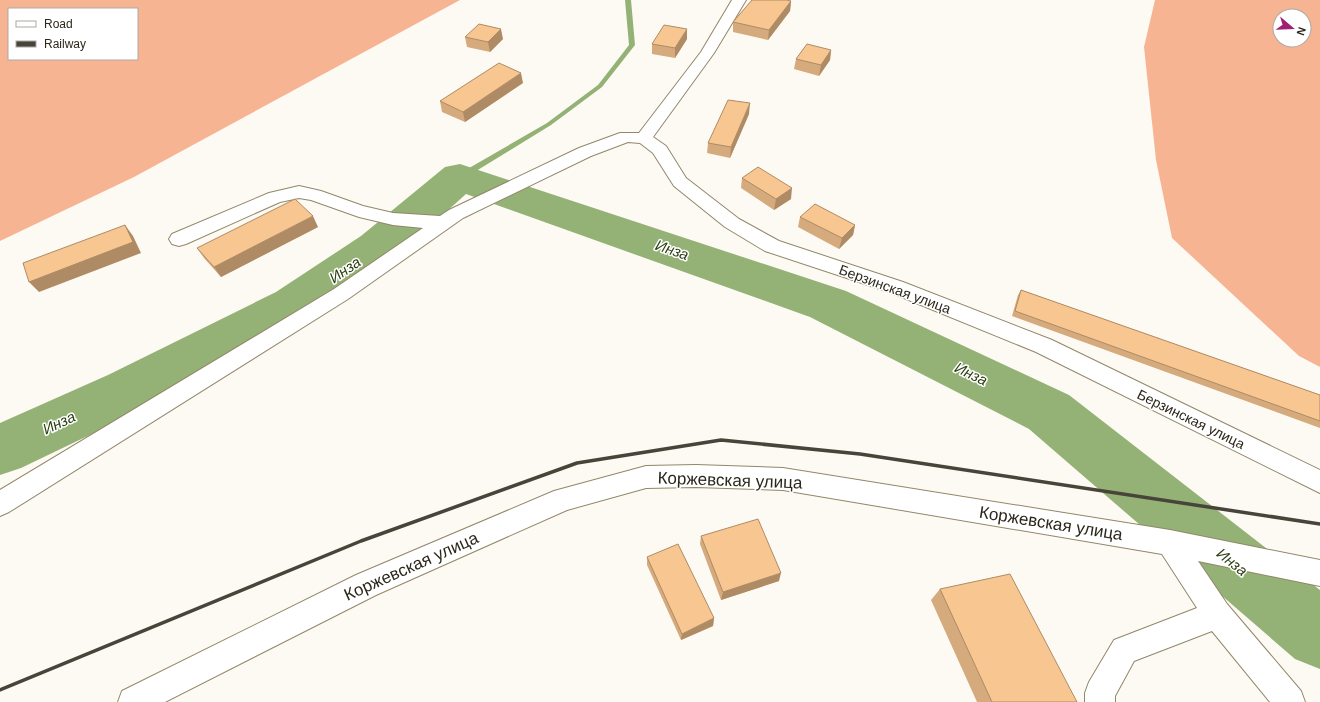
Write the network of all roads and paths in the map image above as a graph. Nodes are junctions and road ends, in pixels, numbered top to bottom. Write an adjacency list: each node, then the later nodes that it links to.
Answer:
1 (739, 0): 2 (street)
2 (644, 138): 3 (street); 5 (street, Берзинская улица)
3 (444, 223): 4 (street); 6 (street)
4 (179, 239)
5 (1320, 482)
6 (0, 504)
7 (1170, 543): 8 (street, Коржевская улица); 9 (street); 10 (street, Коржевская улица)
8 (1320, 573)
9 (1217, 614): 11 (street); 12 (street)
10 (133, 702)
11 (1100, 702)
12 (1290, 702)

